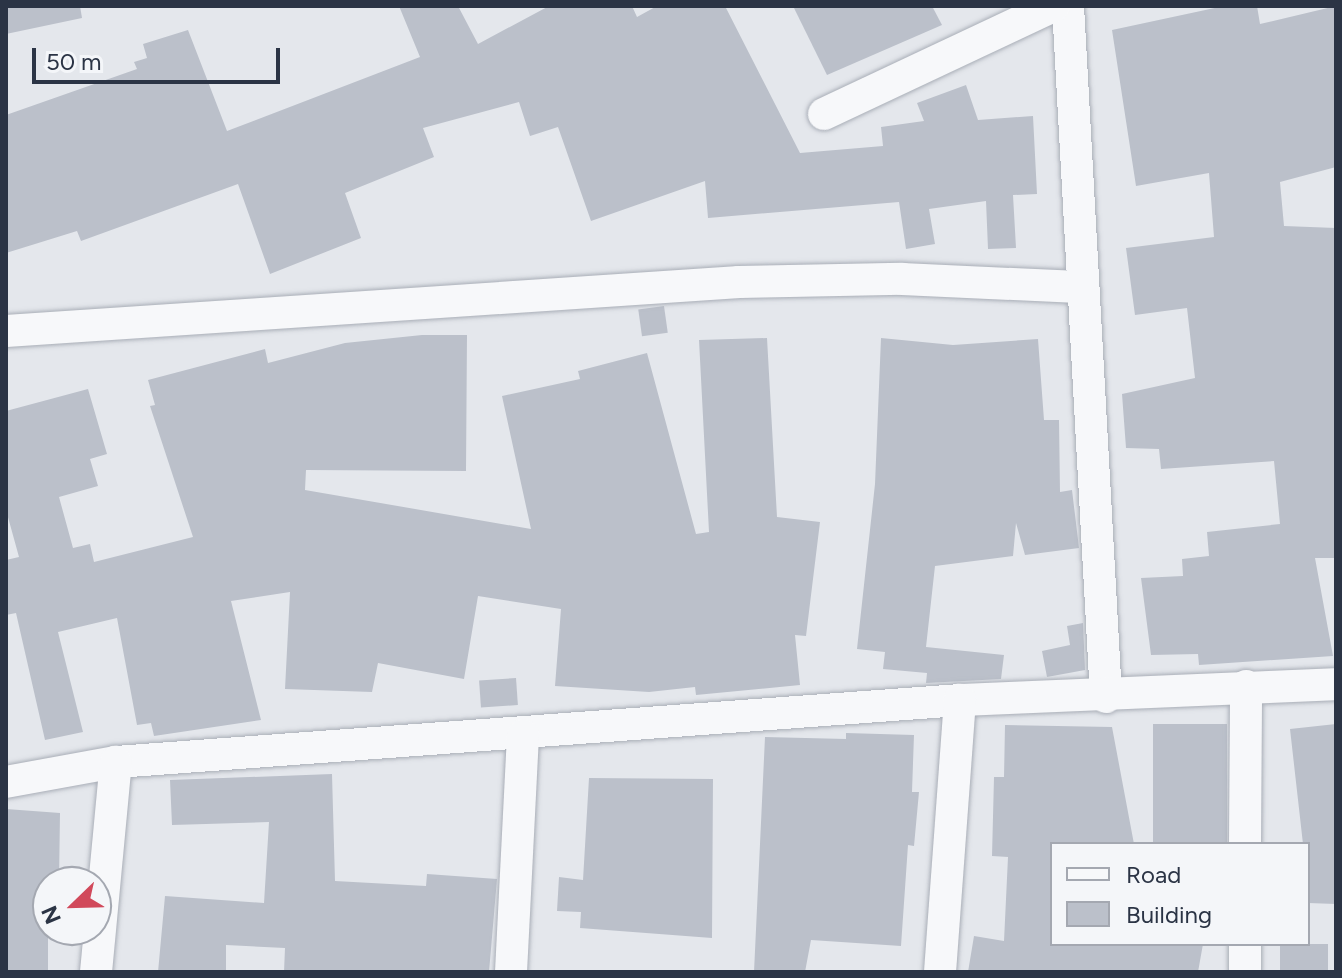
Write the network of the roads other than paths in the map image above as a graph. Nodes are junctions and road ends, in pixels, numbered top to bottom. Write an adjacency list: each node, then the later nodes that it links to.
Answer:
1 (1054, 6): 3 (street)
2 (1068, 6): 4 (street)
3 (824, 114)
4 (1079, 287): 5 (street); 8 (street)
5 (6, 331)
6 (1336, 684): 7 (street)
7 (1246, 686): 8 (street); 13 (street)
8 (1106, 697): 9 (street)
9 (960, 700): 10 (street); 16 (street)
10 (523, 735): 11 (street); 15 (street)
11 (116, 762): 12 (street); 14 (street)
12 (6, 782)
13 (1245, 842)
14 (96, 972)
15 (511, 972)
16 (940, 972)

